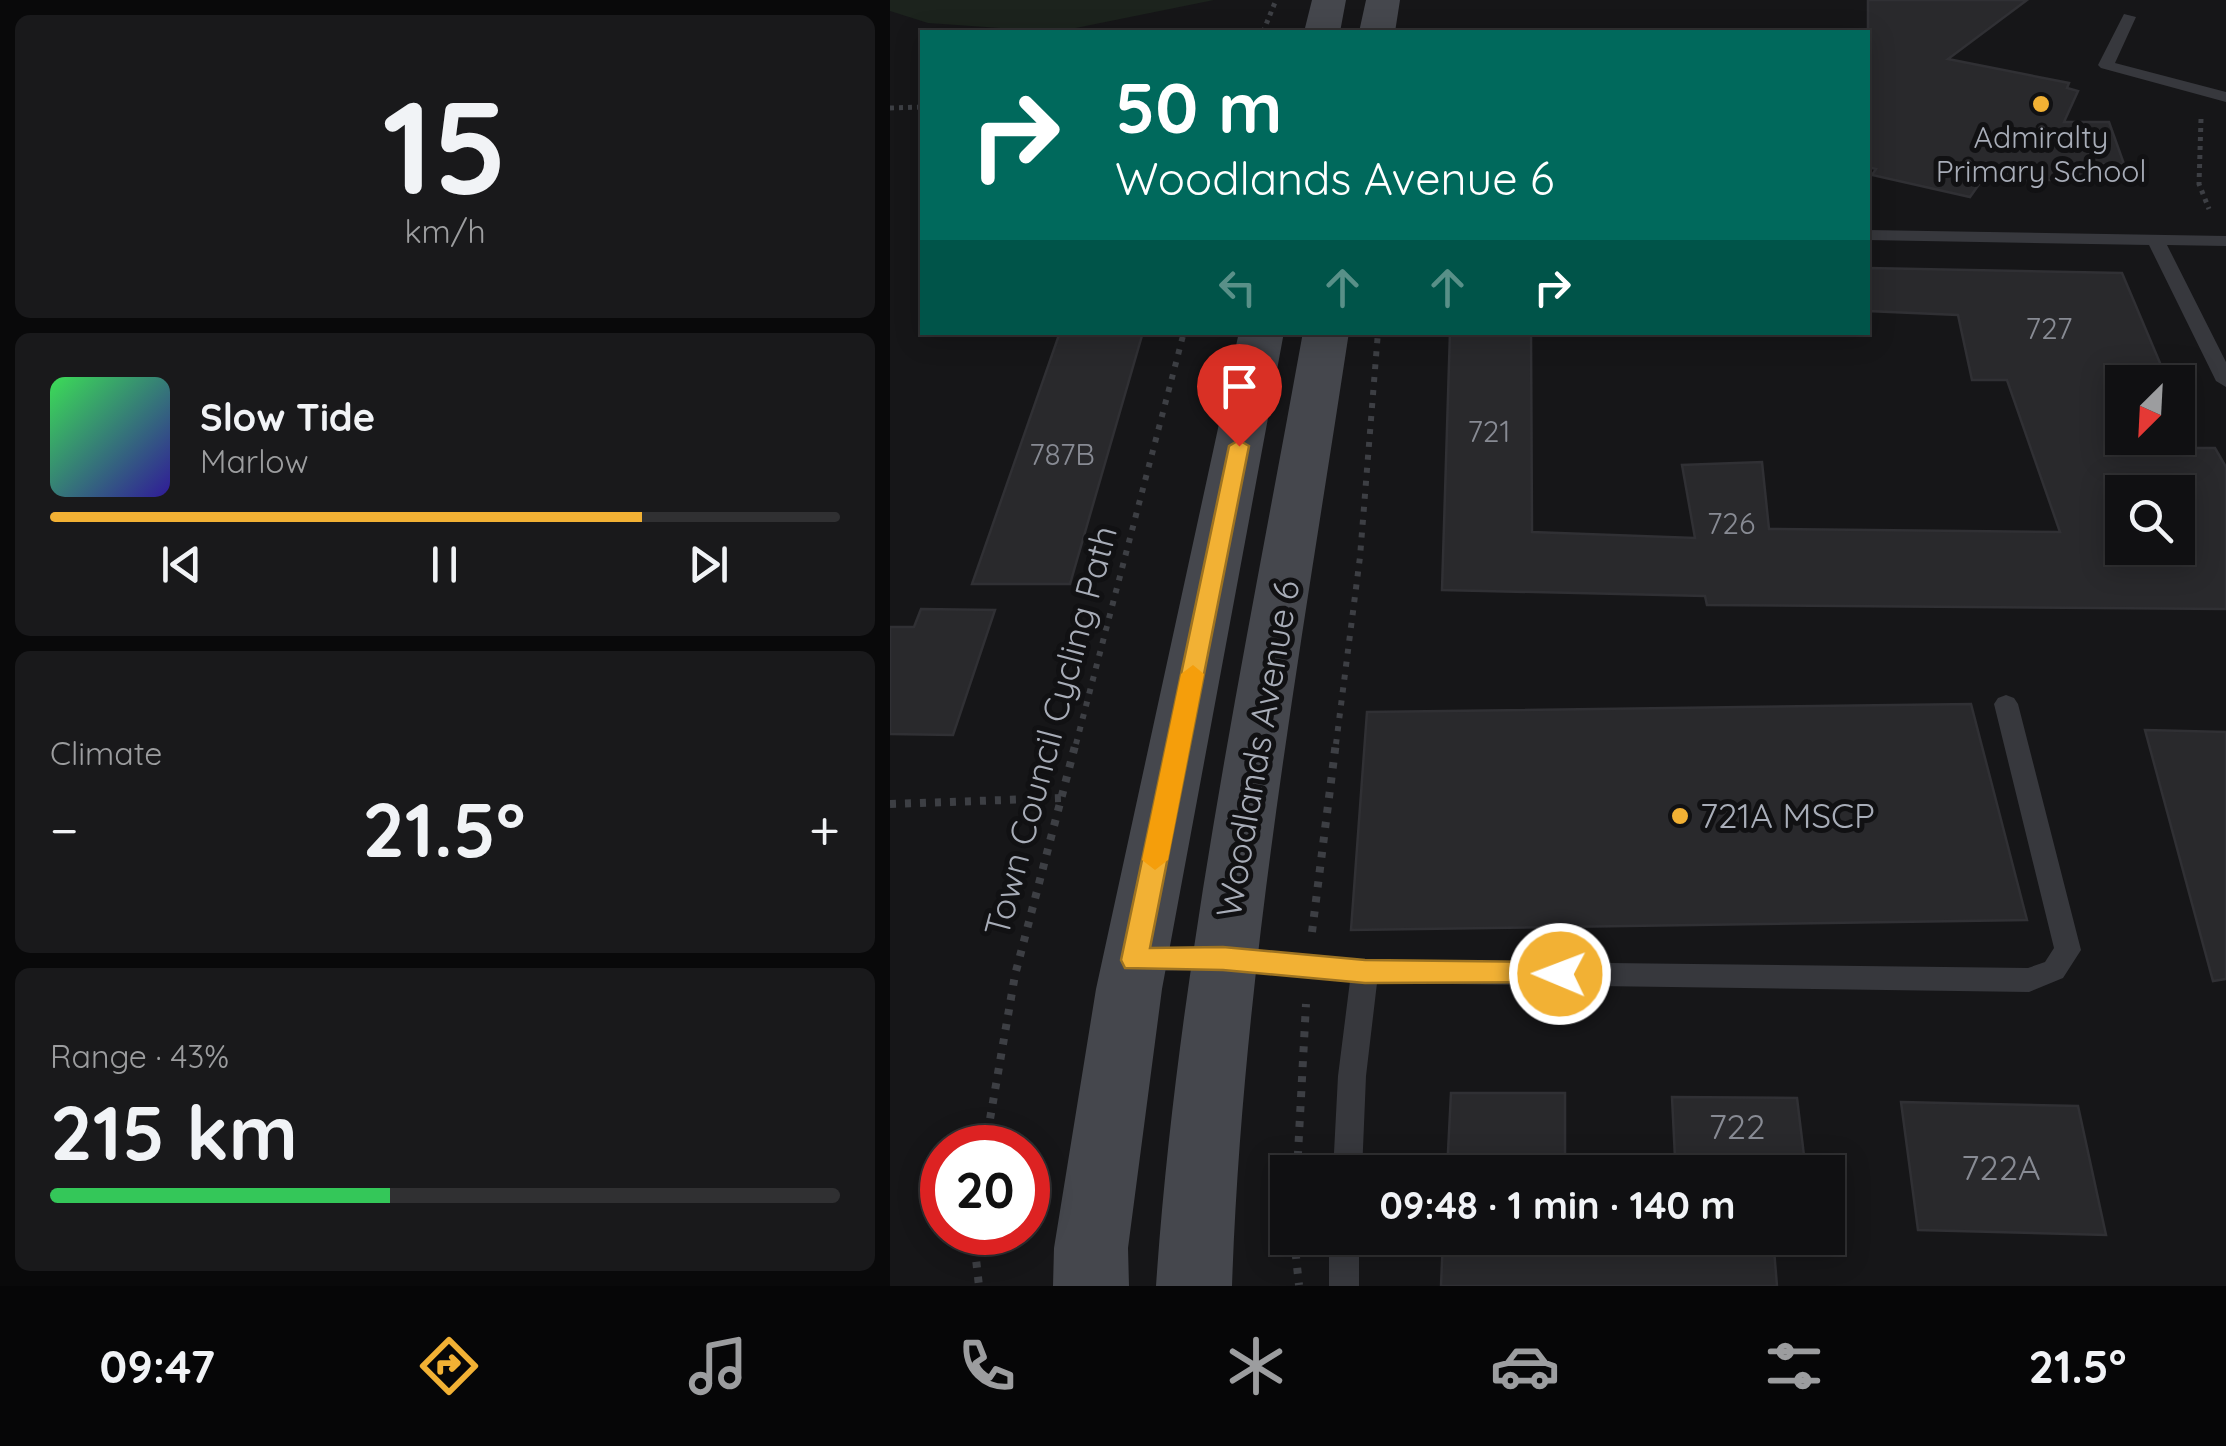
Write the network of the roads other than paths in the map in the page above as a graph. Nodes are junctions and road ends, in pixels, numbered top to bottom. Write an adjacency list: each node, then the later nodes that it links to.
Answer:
1 (1329, 0): 4 (street)
2 (1383, 0): 5 (street)
3 (2129, 17): 6 (lane)
4 (1322, 30)
5 (1377, 30)
6 (2219, 95)
7 (1870, 235): 8 (lane)
8 (2155, 239): 9 (lane); 12 (lane)
9 (2224, 241)
10 (1261, 335): 15 (street)
11 (1326, 335): 14 (street, Woodlands Avenue 6)
12 (2226, 380)
13 (2006, 704): 16 (lane)
14 (1223, 959): 15 (lane); 16 (lane); 20 (street, Woodlands Avenue 6)
15 (1134, 960): 19 (street)
16 (1365, 971): 17 (lane)
17 (1348, 1155)
18 (1344, 1255): 21 (lane)
19 (1091, 1286)
20 (1194, 1286)
21 (1344, 1286)

